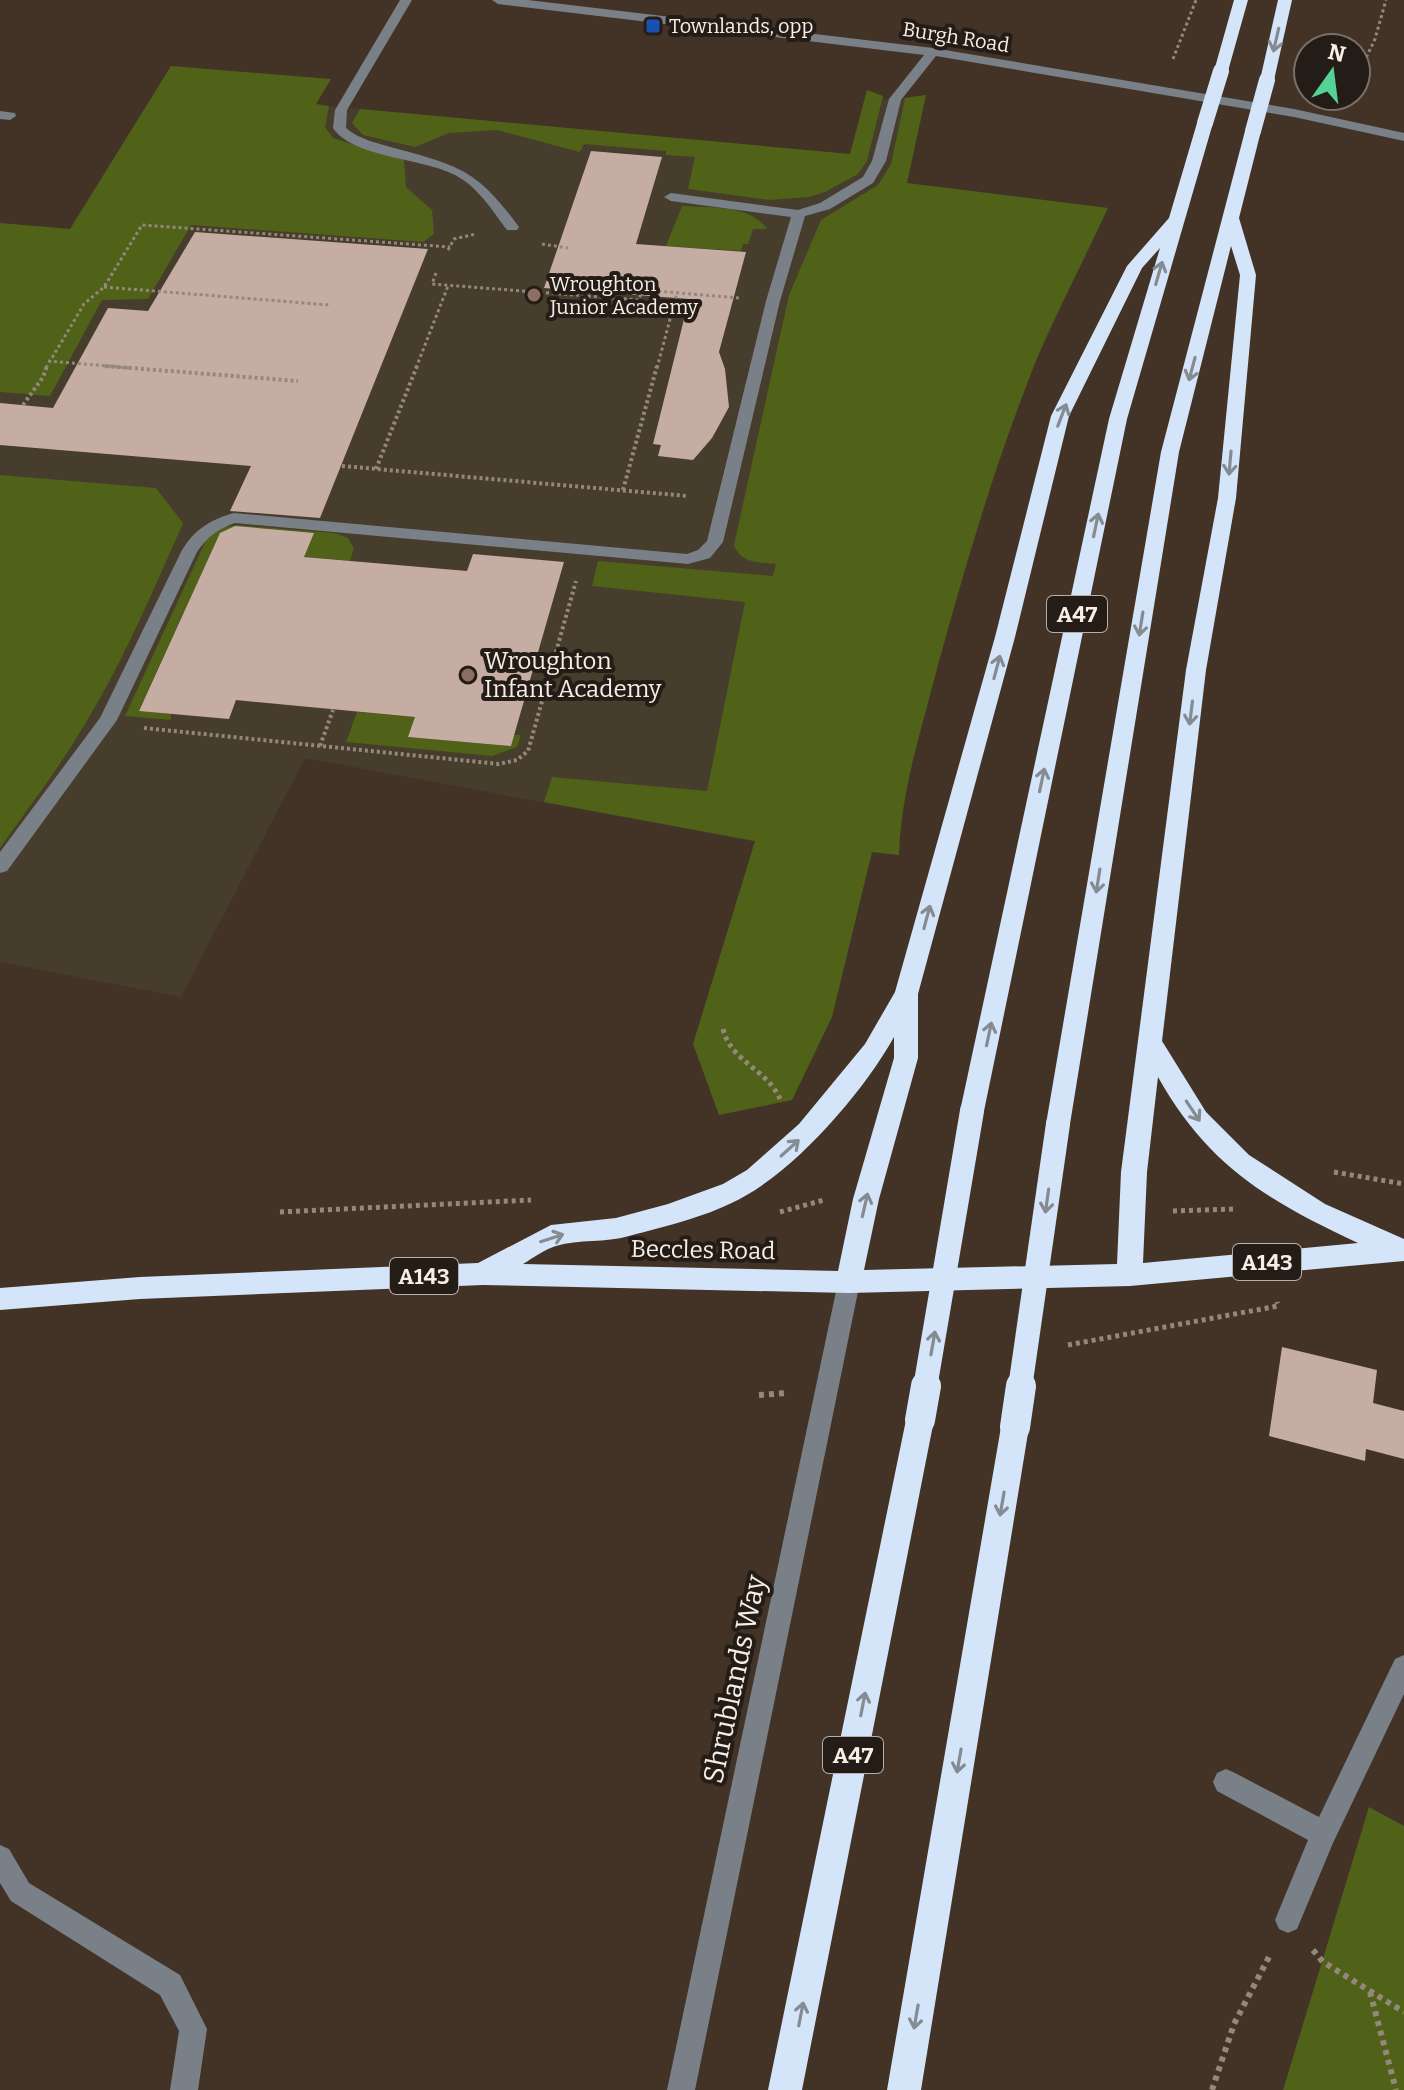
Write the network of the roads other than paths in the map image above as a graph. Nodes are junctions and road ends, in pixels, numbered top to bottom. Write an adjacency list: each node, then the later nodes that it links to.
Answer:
1 (406, 0): 11 (street)
2 (498, 0): 5 (street, Burgh Road)
3 (1241, 0): 10 (highway, A47, bridge)
4 (1285, 0): 9 (highway, A47, one-way to 9, bridge)
5 (933, 52): 6 (street, Burgh Road); 8 (street)
6 (1404, 137)
7 (671, 197): 8 (street)
8 (799, 214): 12 (street)
9 (1232, 220): 14 (highway, A47, one-way to 14); 29 (highway, A47, one-way to 29, bridge)
10 (1174, 222): 13 (highway, A47, one-way to 10); 28 (highway, A47, one-way to 10, bridge)
11 (512, 227)
12 (0, 866)
13 (907, 993): 16 (highway, A47, one-way to 13); 18 (highway, A47, one-way to 13)
14 (1152, 1045): 15 (highway, one-way to 15); 17 (highway, A47)
15 (1401, 1250): 17 (highway, Beccles Road / A143)
16 (483, 1274): 18 (highway, Beccles Road / A143); 19 (highway, Beccles Road / A143)
17 (1130, 1275): 18 (highway, Beccles Road / A143)
18 (849, 1282): 27 (street, Shrublands Way)
19 (0, 1299): 20 (street)
20 (0, 1309)
21 (1404, 1667): 23 (street)
22 (1226, 1782): 23 (street)
23 (1324, 1834): 25 (street)
24 (0, 1858): 26 (street)
25 (1288, 1920)
26 (184, 2090)
27 (681, 2090)
28 (785, 2090)
29 (904, 2090)

